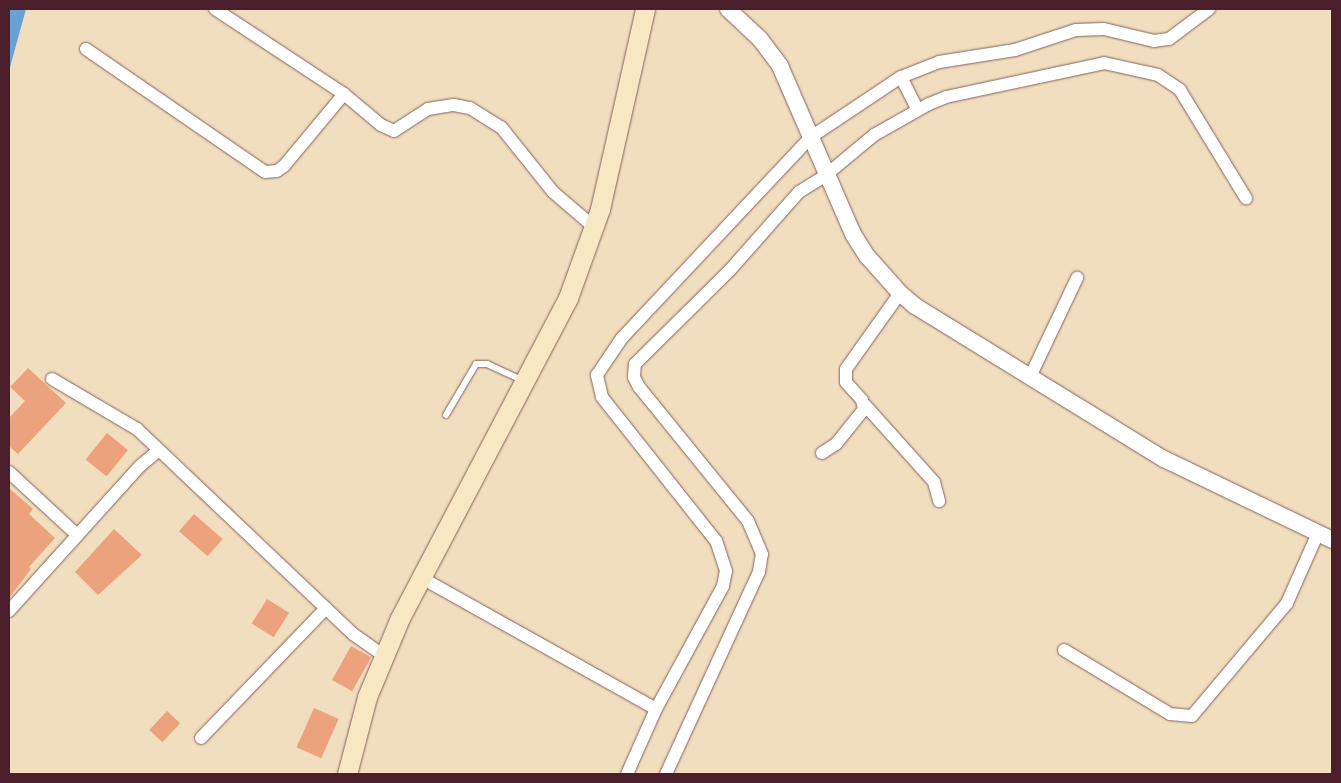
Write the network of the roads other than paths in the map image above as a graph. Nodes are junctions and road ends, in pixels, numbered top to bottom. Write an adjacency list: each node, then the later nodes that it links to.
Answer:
1 (215, 9): 7 (street)
2 (645, 9): 12 (main road)
3 (728, 9): 9 (street)
4 (1209, 9): 6 (street)
5 (86, 49): 7 (street)
6 (902, 80): 8 (street); 9 (street)
7 (344, 94): 12 (street)
8 (916, 107): 10 (street); 11 (street)
9 (812, 140): 10 (street); 31 (street)
10 (825, 172): 14 (street); 35 (street)
11 (1246, 198)
12 (594, 227): 17 (main road)
13 (1077, 278): 15 (street)
14 (900, 293): 15 (street); 18 (street)
15 (1030, 377): 25 (street)
16 (52, 379): 20 (street)
17 (525, 381): 19 (lane); 26 (main road)
18 (865, 405): 21 (street); 23 (street)
19 (446, 415)
20 (158, 451): 24 (street); 27 (street)
21 (822, 452)
22 (9, 472): 24 (street)
23 (939, 501)
24 (77, 536): 28 (street)
25 (1325, 536): 29 (street)
26 (420, 577): 30 (main road); 31 (street)
27 (326, 608): 30 (street); 32 (street)
28 (9, 611)
29 (1064, 650)
30 (384, 656): 33 (main road)
31 (656, 709): 34 (street)
32 (201, 738)
33 (347, 774)
34 (627, 774)
35 (666, 774)

